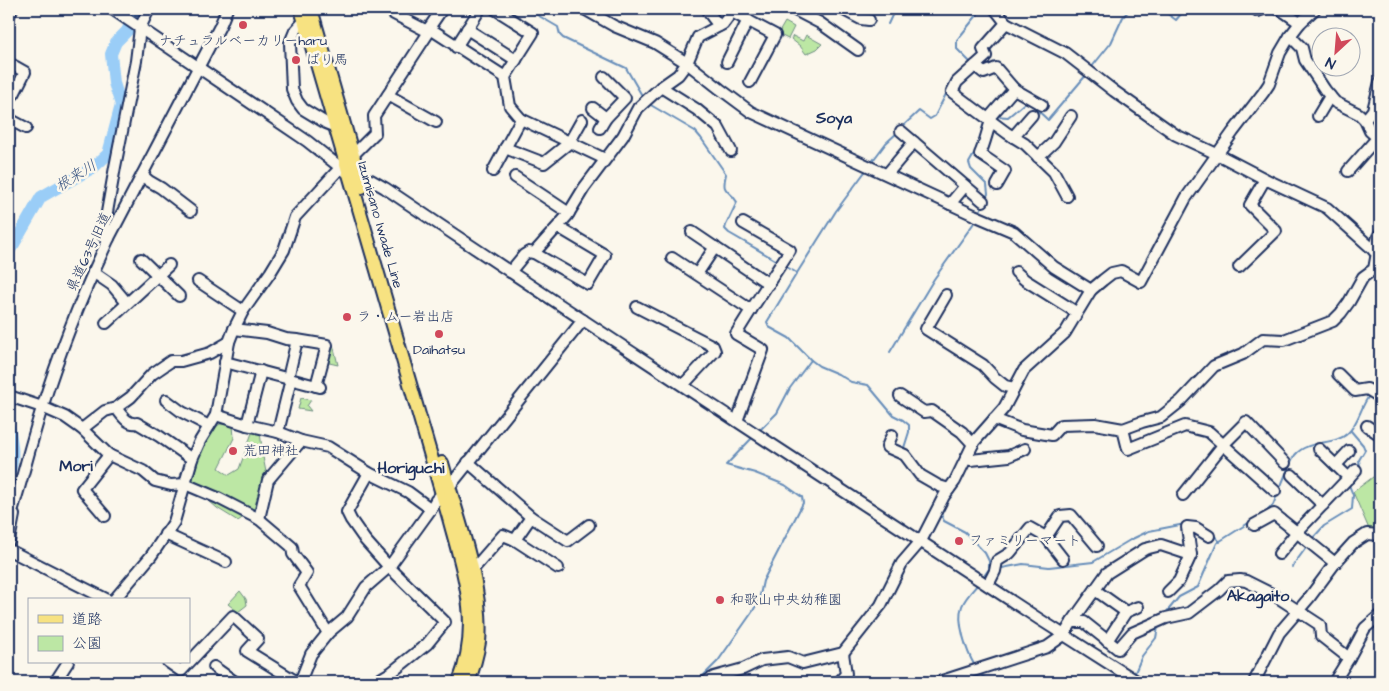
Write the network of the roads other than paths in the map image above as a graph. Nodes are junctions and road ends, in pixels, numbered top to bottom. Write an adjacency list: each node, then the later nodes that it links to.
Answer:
1 (12, 9): 20 (street)
2 (112, 9): 21 (street)
3 (149, 9): 27 (street)
4 (227, 9): 38 (street, 県道63号旧道)
5 (442, 9): 29 (street)
6 (480, 9): 28 (street)
7 (495, 9): 33 (street)
8 (584, 9): 36 (street)
9 (706, 9): 26 (street)
10 (793, 9): 32 (street)
11 (842, 9): 23 (street)
12 (995, 9): 24 (street)
13 (1256, 9): 14 (street)
14 (1262, 9)
15 (1279, 9): 25 (street)
16 (1315, 9): 25 (street)
17 (733, 10): 22 (street); 26 (street)
18 (306, 12): 62 (main road, Izumisano Iwade Line); 62 (street); 75 (main road, Izumisano Iwade Line)
19 (394, 14): 29 (street)
20 (9, 15)
21 (126, 15): 27 (street)
22 (748, 20): 34 (street); 41 (street)
23 (869, 20)
24 (1006, 23): 37 (street); 72 (street)
25 (1300, 23): 30 (street)
26 (719, 26): 36 (street)
27 (138, 27): 38 (street); 93 (street)
28 (467, 29): 31 (street); 33 (street)
29 (429, 30): 31 (street); 46 (street)
30 (1290, 36): 47 (street); 72 (street)
31 (456, 47): 39 (street)
32 (858, 50)
33 (516, 60): 39 (street)
34 (728, 62)
35 (9, 63): 45 (street)
36 (687, 63): 43 (street); 78 (street)
37 (976, 66): 44 (street); 59 (street)
38 (199, 68): 75 (street); 79 (street, 県道63号旧道)
39 (505, 77): 57 (street)
40 (604, 77): 48 (street)
41 (750, 82)
42 (1380, 82): 60 (street)
43 (660, 87): 49 (street); 71 (street)
44 (1014, 89): 50 (street); 59 (street)
45 (14, 94)
46 (388, 95): 61 (street); 75 (street)
47 (1330, 96): 54 (street); 60 (street)
48 (625, 98): 49 (street); 55 (street)
49 (643, 103): 74 (street)
50 (1042, 105)
51 (593, 108): 55 (street)
52 (1032, 115): 66 (street)
53 (1071, 116): 73 (street)
54 (1318, 116)
55 (606, 118): 64 (street)
56 (9, 119): 63 (street)
57 (521, 119): 69 (street); 70 (street)
58 (582, 120): 69 (street)
59 (989, 120): 66 (street); 82 (street)
60 (1365, 120): 67 (street)
61 (436, 122)
62 (336, 126): 75 (main road, Izumisano Iwade Line)
63 (26, 128)
64 (600, 128)
65 (901, 131): 68 (street)
66 (1013, 137): 73 (street)
67 (1379, 139): 77 (street)
68 (914, 142): 78 (street); 83 (street)
69 (569, 143): 70 (street); 74 (street)
70 (505, 148): 76 (street)
71 (731, 152)
72 (1217, 154): 81 (street); 109 (street)
73 (1038, 157): 84 (street)
74 (606, 159): 88 (street)
75 (350, 168): 102 (street); 115 (street); 160 (main road, Izumisano Iwade Line)
76 (492, 170)
77 (1348, 171)
78 (887, 174): 86 (street)
79 (142, 175): 87 (street); 93 (street, 県道63号旧道)
80 (515, 177): 88 (street)
81 (1265, 180): 95 (street); 100 (street)
82 (998, 185)
83 (965, 186): 85 (street); 86 (street)
84 (1067, 196)
85 (983, 201)
86 (950, 204): 109 (street)
87 (191, 211)
88 (569, 213): 90 (street)
89 (743, 223): 108 (street)
90 (558, 227): 96 (street); 96 (street)
91 (692, 232): 94 (street)
92 (1380, 234): 95 (street)
93 (109, 238): 101 (street, 県道63号旧道)
94 (715, 247): 105 (street); 108 (street)
95 (1374, 251): 104 (street)
96 (534, 253): 102 (street)
97 (672, 258): 105 (street)
98 (140, 259): 106 (street)
99 (169, 265): 106 (street)
100 (1238, 267)
101 (93, 272): 112 (street); 132 (street, 県道63号旧道)
102 (510, 272): 117 (street)
103 (1016, 272): 116 (street)
104 (1377, 272): 140 (street)
105 (697, 274): 114 (street)
106 (157, 275): 111 (street); 112 (street)
107 (198, 281): 115 (street)
108 (769, 284): 114 (street)
109 (1090, 290): 116 (street)
110 (946, 295): 127 (street)
111 (179, 296)
112 (127, 303): 118 (street)
113 (637, 307): 126 (street)
114 (751, 310): 136 (street)
115 (243, 311): 119 (street)
116 (1076, 312): 127 (street)
117 (584, 320): 126 (street); 154 (street)
118 (106, 323)
119 (234, 329): 120 (street); 121 (street)
120 (298, 340): 125 (street); 125 (street)
121 (229, 342): 122 (street); 133 (street)
122 (225, 362): 123 (street); 134 (street)
123 (262, 371): 125 (street); 137 (street)
124 (1338, 374): 130 (street)
125 (289, 379): 142 (street)
126 (683, 385): 136 (street)
127 (1014, 388): 135 (street)
128 (9, 396): 132 (street)
129 (900, 396): 146 (street)
130 (1380, 397)
131 (166, 400): 138 (street)
132 (42, 407): 141 (street); 163 (street, 県道63号旧道)
133 (116, 408): 141 (street); 153 (street)
134 (216, 415): 137 (street); 138 (street)
135 (994, 419): 140 (street); 146 (street)
136 (737, 421): 179 (street)
137 (247, 425): 142 (street)
138 (209, 426): 153 (street)
139 (1368, 426): 144 (street)
140 (1123, 428): 147 (street)
141 (82, 429): 151 (street)
142 (278, 432): 145 (street)
143 (892, 435): 162 (street)
144 (1380, 435)
145 (301, 441): 157 (street); 169 (street)
146 (973, 444): 152 (street)
147 (1223, 445): 155 (street); 161 (street); 164 (street)
148 (1025, 449): 152 (street)
149 (1319, 449): 156 (street)
150 (1349, 452): 156 (street)
151 (109, 455): 159 (street); 167 (street)
152 (966, 458): 162 (street)
153 (192, 459): 159 (street)
154 (468, 462): 160 (street); 168 (street)
155 (1285, 464)
156 (1336, 465): 165 (street)
157 (369, 473): 166 (street); 188 (street)
158 (1292, 475): 165 (street)
159 (185, 484): 169 (street); 174 (street)
160 (445, 491): 166 (street); 189 (main road, Izumisano Iwade Line); 216 (main road, Izumisano Iwade Line)
161 (1275, 491)
162 (947, 492): 179 (street)
163 (18, 493): 170 (street, 県道63号旧道); 180 (street)
164 (1183, 495)
165 (1323, 505): 173 (street)
166 (431, 509): 188 (street)
167 (105, 516)
168 (532, 517): 171 (street); 178 (street)
169 (258, 519): 201 (street)
170 (9, 521)
171 (589, 525)
172 (1254, 526): 173 (street)
173 (1296, 532): 183 (street); 187 (street)
174 (165, 534): 186 (street); 195 (street)
175 (1380, 535): 187 (street)
176 (1209, 536): 184 (street)
177 (1046, 537): 181 (street); 185 (street); 191 (street)
178 (515, 540): 189 (street); 190 (street)
179 (921, 541): 191 (street); 204 (street)
180 (9, 542)
181 (1097, 546)
182 (9, 550): 194 (street)
183 (1279, 554)
184 (1191, 555): 192 (street); 193 (street)
185 (1063, 560)
186 (226, 562)
187 (1334, 563): 198 (street)
188 (389, 567): 201 (street); 211 (street)
189 (472, 567): 217 (main road, Izumisano Iwade Line)
190 (558, 568)
191 (988, 585): 202 (street)
192 (1095, 590): 197 (street); 200 (street)
193 (1168, 592)
194 (104, 598)
195 (116, 598)
196 (1138, 607): 197 (street)
197 (1126, 612): 203 (street)
198 (1299, 612): 203 (street); 205 (street); 221 (street)
199 (1380, 615): 205 (street)
200 (1072, 622): 202 (street); 203 (street)
201 (328, 633): 215 (street)
202 (1064, 635): 212 (street); 220 (street)
203 (1107, 641)
204 (843, 653): 218 (street); 219 (street)
205 (1350, 658): 222 (street)
206 (190, 661): 215 (street)
207 (67, 664): 213 (street)
208 (171, 664): 209 (street)
209 (188, 664)
210 (214, 667): 214 (street)
211 (381, 681)
212 (946, 681)
213 (56, 682)
214 (233, 682)
215 (299, 682)
216 (459, 682)
217 (468, 682)
218 (705, 682)
219 (839, 682)
220 (1138, 682)
221 (1254, 682)
222 (1334, 682)

